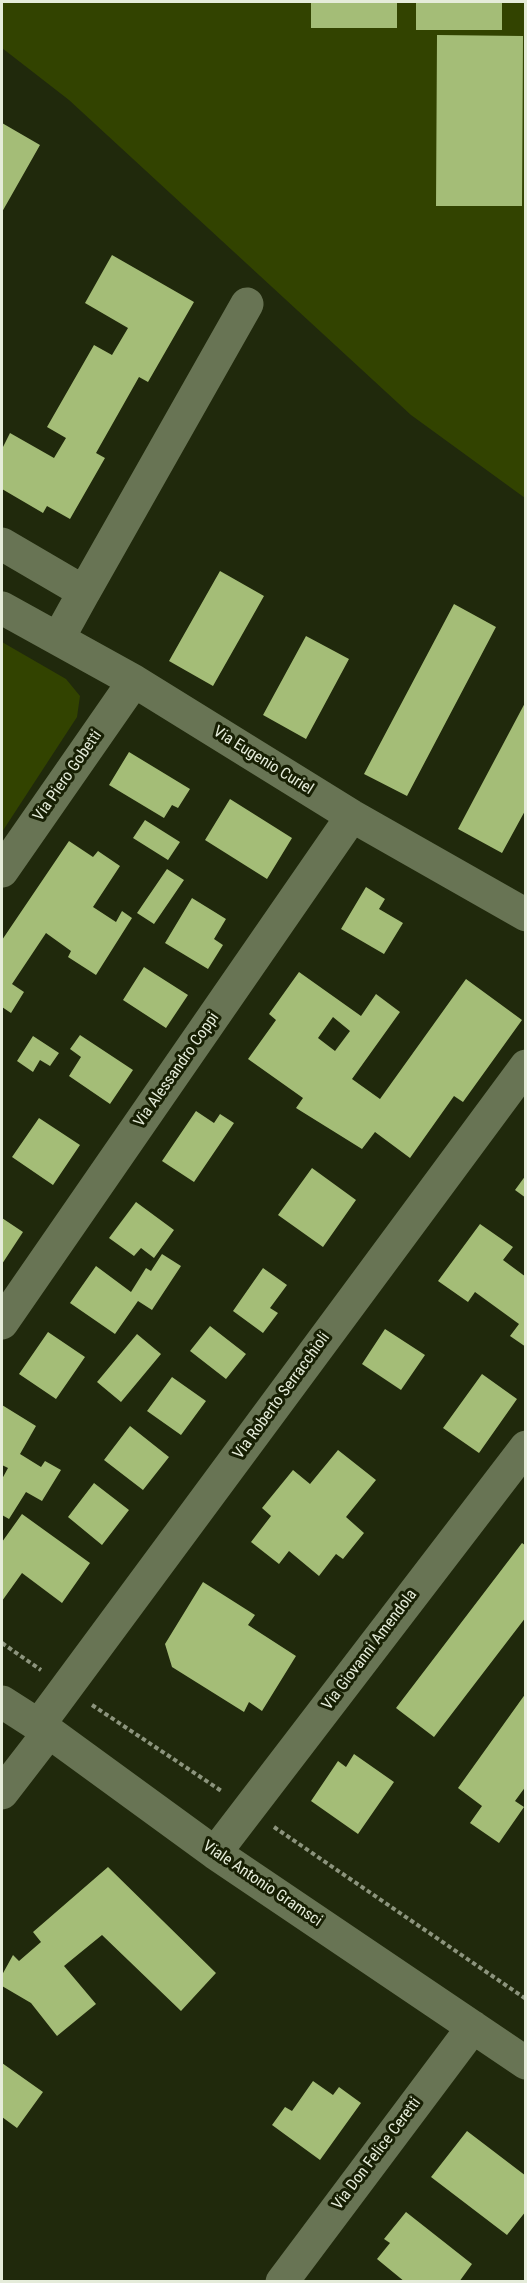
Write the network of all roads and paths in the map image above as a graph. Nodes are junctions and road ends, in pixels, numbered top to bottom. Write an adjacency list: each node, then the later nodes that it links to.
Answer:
1 (247, 304): 3 (street)
2 (2, 544): 3 (street)
3 (84, 592): 5 (street)
4 (2, 608): 5 (street, Via Eugenio Curiel)
5 (58, 639): 6 (street, Via Eugenio Curiel)
6 (134, 681): 7 (street, Via Eugenio Curiel); 8 (street, Via Piero Gobetti)
7 (352, 816): 9 (street, Via Eugenio Curiel); 11 (street, Via Alessandro Coppi)
8 (2, 871)
9 (525, 915)
10 (525, 1066): 14 (street, Via Roberto Serracchioli)
11 (2, 1323)
12 (525, 1447): 16 (street, Via Giovanni Amendola)
13 (2, 1702): 14 (street, Viale Antonio Gramsci)
14 (44, 1729): 15 (street, Via Roberto Serracchioli); 16 (street, Viale Antonio Gramsci)
15 (2, 1793)
16 (215, 1853): 17 (street, Viale Antonio Gramsci)
17 (473, 2027): 18 (street, Viale Antonio Gramsci); 19 (street, Via Don Felice Ceretti)
18 (525, 2063)
19 (282, 2282)

